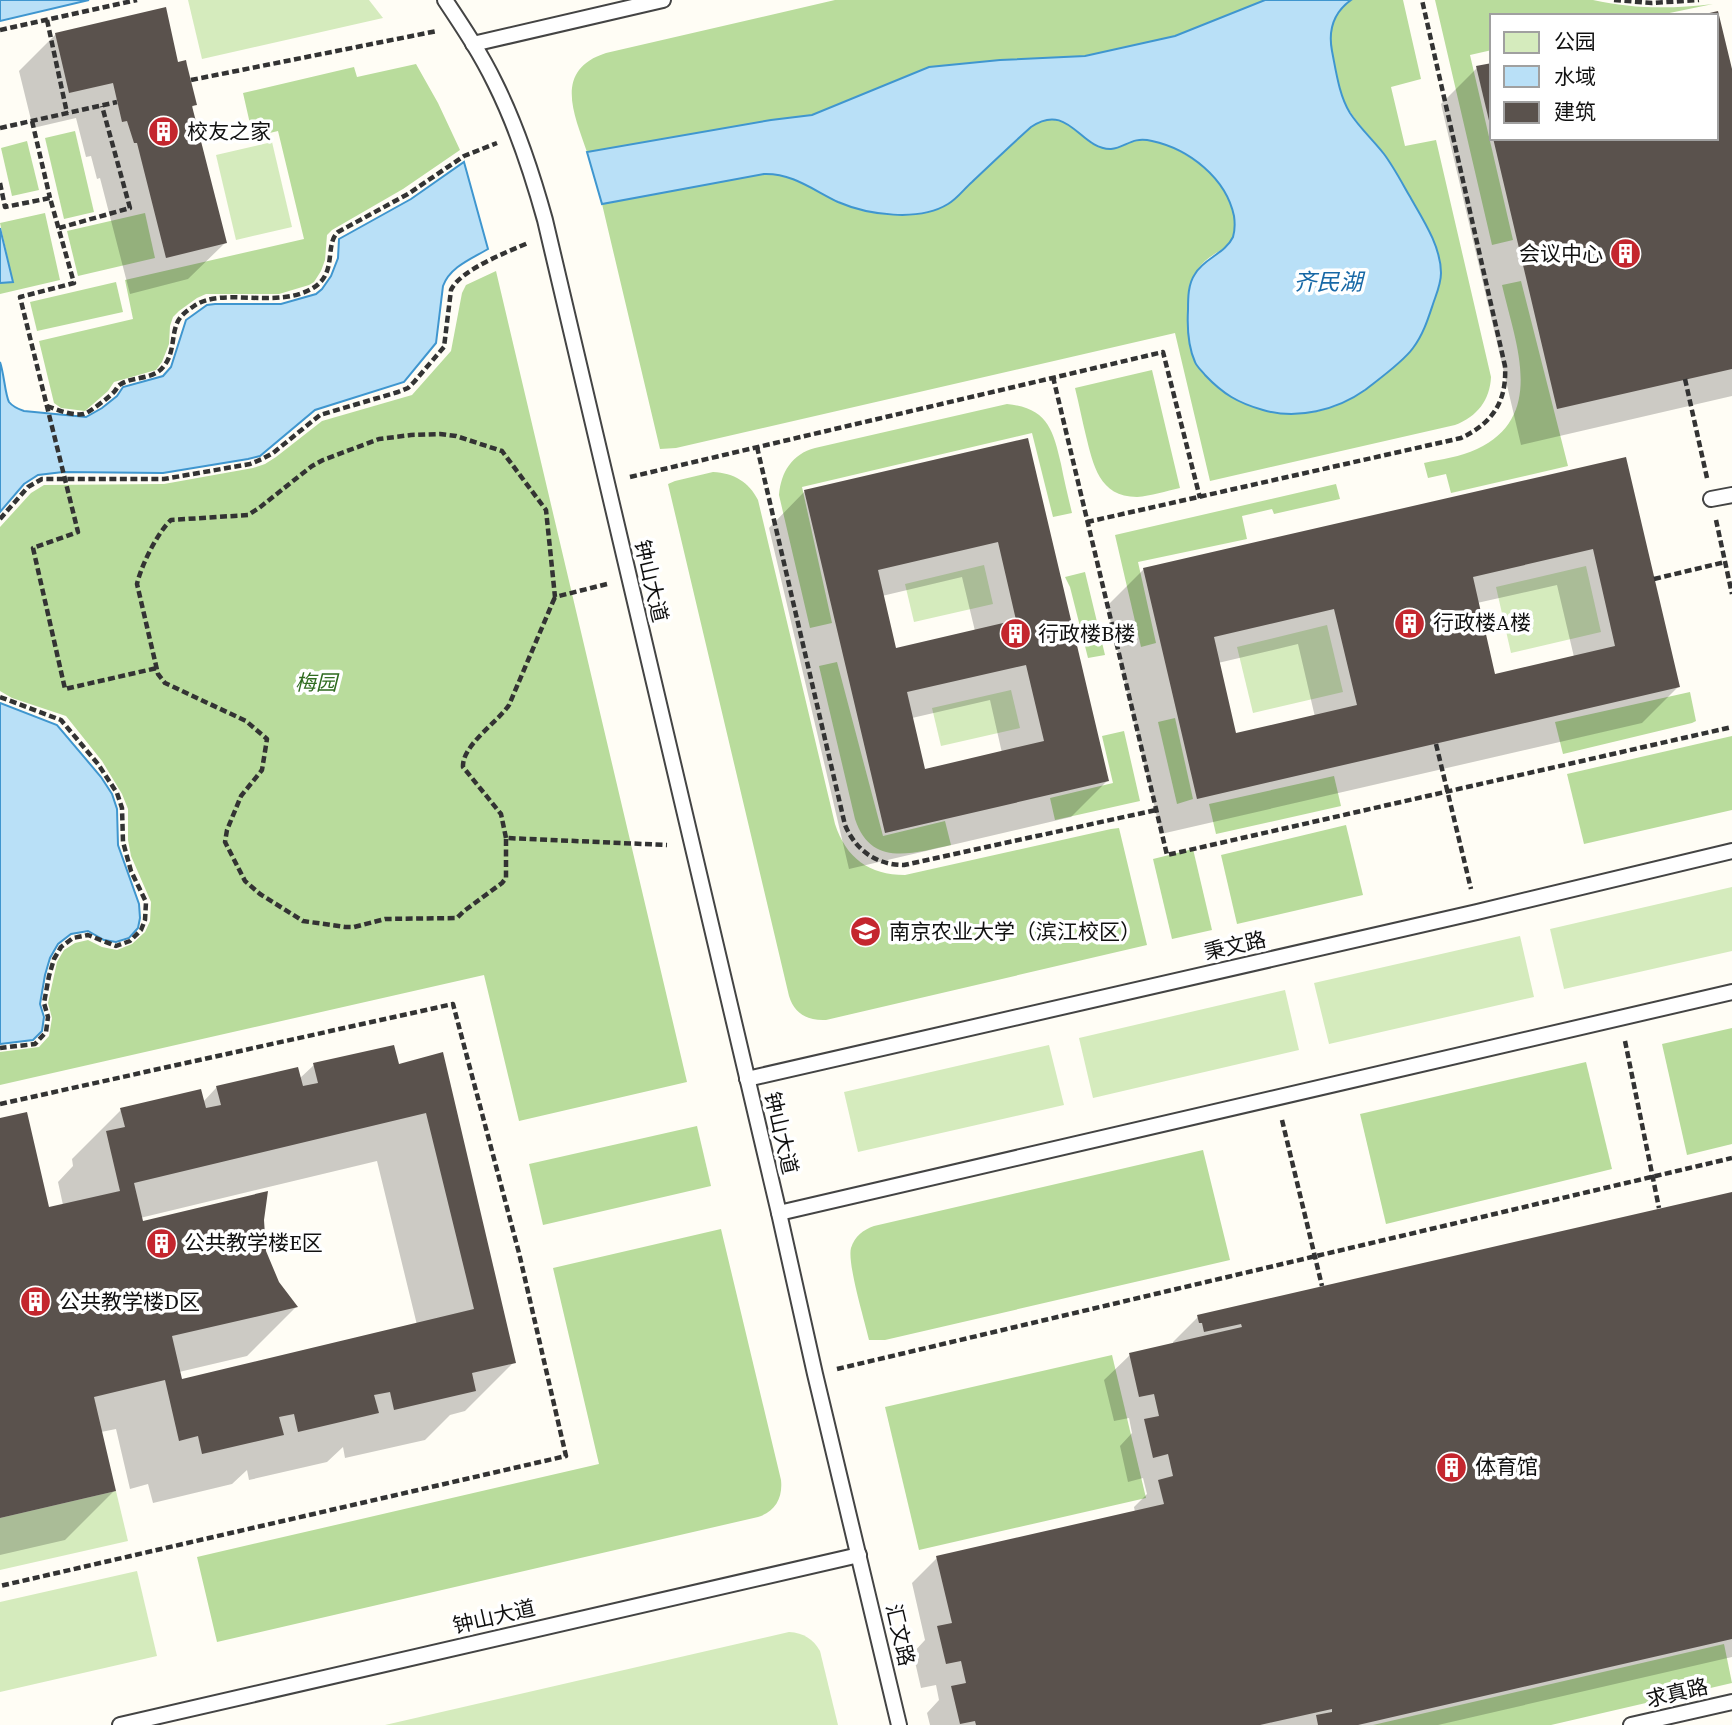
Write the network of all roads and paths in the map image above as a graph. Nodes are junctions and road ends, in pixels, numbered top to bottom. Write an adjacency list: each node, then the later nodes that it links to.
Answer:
1 (137, 0): 7 (path)
2 (445, 0): 8 (lane, 钟山大道)
3 (663, 0): 10 (lane)
4 (1422, 0): 29 (path)
5 (1614, 0): 6 (path)
6 (1699, 0)
7 (47, 20): 9 (path); 14 (path)
8 (462, 26): 10 (lane, 钟山大道); 11 (path)
9 (0, 30)
10 (473, 44): 17 (lane, 钟山大道)
11 (191, 80)
12 (117, 102): 13 (path)
13 (102, 106): 14 (path); 20 (path)
14 (67, 113): 15 (path)
15 (32, 121): 16 (path); 19 (path)
16 (0, 128)
17 (519, 136): 21 (lane, 钟山大道); 24 (path)
18 (0, 183): 19 (path)
19 (50, 198): 20 (path)
20 (59, 228): 24 (path)
21 (548, 234): 26 (path); 27 (lane, 钟山大道)
22 (1053, 377): 25 (path); 29 (path); 32 (path)
23 (1685, 379): 30 (path)
24 (47, 407): 26 (path)
25 (757, 447): 27 (path); 43 (path)
26 (65, 478): 31 (path); 38 (path)
27 (606, 482): 34 (lane, 钟山大道)
28 (1732, 495): 30 (lane)
29 (1200, 498): 32 (path)
30 (1711, 499): 33 (path)
31 (0, 519)
32 (1087, 522): 43 (path)
33 (1725, 562): 35 (path); 36 (path)
34 (629, 579): 37 (path); 45 (lane, 钟山大道)
35 (1654, 579)
36 (1732, 594)
37 (555, 597): 38 (path); 44 (path)
38 (157, 668): 44 (path)
39 (0, 698): 50 (path)
40 (1732, 727): 42 (path)
41 (1436, 744): 42 (path)
42 (1447, 792): 43 (path); 47 (path)
43 (1156, 810)
44 (506, 838): 45 (path)
45 (692, 846): 51 (lane, 钟山大道)
46 (1732, 850): 47 (lane, 秉文路)
47 (1477, 912): 51 (lane, 秉文路)
48 (1732, 992): 49 (lane)
49 (1620, 1018): 52 (lane); 55 (path)
50 (0, 1048)
51 (747, 1079): 57 (lane, 钟山大道)
52 (1276, 1097): 57 (lane); 58 (path)
53 (0, 1104): 62 (path)
54 (1732, 1158): 55 (path)
55 (1653, 1177): 56 (path); 58 (path)
56 (1660, 1208)
57 (779, 1213): 60 (lane, 钟山大道)
58 (1315, 1256): 59 (path); 60 (path)
59 (1322, 1286)
60 (815, 1374): 61 (lane, 钟山大道)
61 (859, 1555): 64 (lane, 钟山大道); 65 (lane, 汇文路)
62 (0, 1586)
63 (1732, 1702): 66 (lane, 求真路)
64 (120, 1725)
65 (899, 1725)
66 (1630, 1725)

